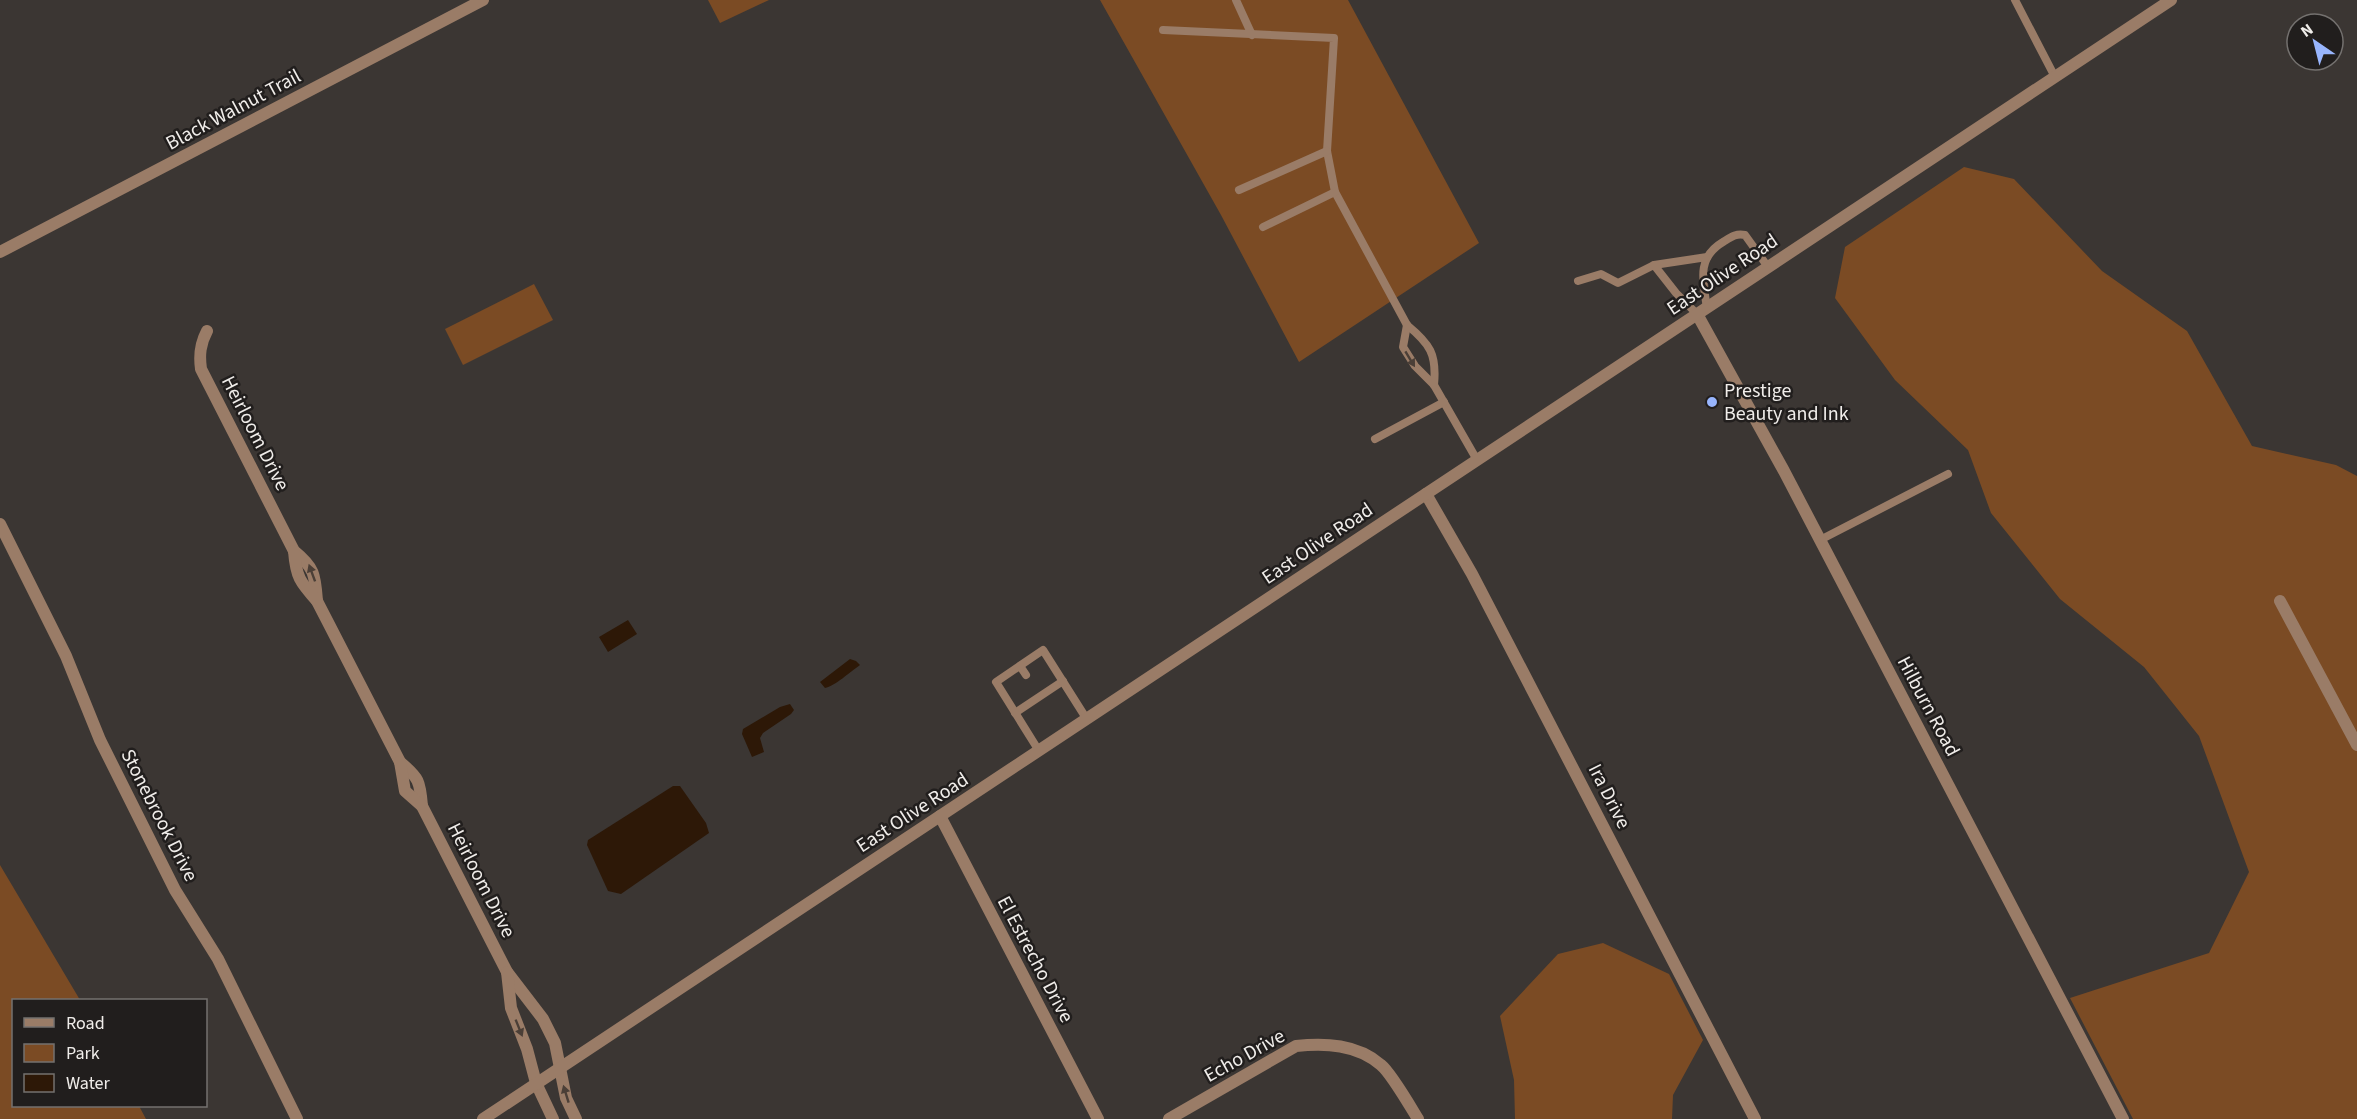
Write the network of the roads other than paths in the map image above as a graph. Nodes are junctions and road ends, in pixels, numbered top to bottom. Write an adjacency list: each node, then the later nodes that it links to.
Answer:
1 (483, 0): 12 (street, Black Walnut Trail)
2 (1236, 0): 6 (lane)
3 (2015, 0): 7 (lane)
4 (2171, 0): 7 (street, East Olive Road)
5 (1163, 30): 6 (lane)
6 (1252, 35): 8 (lane)
7 (2055, 77): 15 (street, East Olive Road)
8 (1327, 151): 9 (lane); 10 (lane)
9 (1239, 190)
10 (1335, 192): 11 (lane); 18 (lane)
11 (1263, 227)
12 (0, 252)
13 (1707, 257): 14 (lane); 15 (lane); 17 (lane)
14 (1654, 265): 16 (lane); 17 (lane)
15 (1768, 267): 17 (street, East Olive Road)
16 (1578, 281)
17 (1702, 311): 23 (street, East Olive Road); 27 (street, Hilburn Road)
18 (1407, 325): 20 (lane); 20 (lane, one-way to 20)
19 (207, 331): 39 (street, Heirloom Drive)
20 (1434, 385): 21 (lane)
21 (1444, 402): 22 (lane); 23 (lane)
22 (1374, 439)
23 (1477, 460): 25 (street, East Olive Road)
24 (1948, 474): 27 (lane)
25 (1426, 494): 35 (street, East Olive Road); 49 (street, Ira Drive)
26 (0, 524): 42 (street, Stonebrook Drive)
27 (1820, 540): 50 (street, Hilburn Road)
28 (2280, 601): 36 (street)
29 (1020, 666): 30 (lane); 31 (lane); 34 (lane)
30 (1026, 675)
31 (1063, 681): 33 (lane); 35 (lane)
32 (1035, 688): 33 (lane)
33 (1040, 696): 34 (lane)
34 (1015, 713): 37 (lane)
35 (1086, 718): 37 (street, East Olive Road)
36 (2357, 745)
37 (1039, 751): 38 (street, East Olive Road)
38 (940, 816): 40 (street, East Olive Road); 46 (street, El Estrecho Drive)
39 (507, 972): 40 (street, Heirloom Drive); 41 (street, Heirloom Drive, one-way to 41)
40 (560, 1068): 41 (street, East Olive Road); 45 (street, Heirloom Drive, one-way to 40)
41 (536, 1083): 43 (street, East Olive Road); 44 (street, Heirloom Drive)
42 (297, 1119)
43 (483, 1119)
44 (553, 1119)
45 (576, 1119)
46 (1098, 1119)
47 (1169, 1119): 48 (street, Echo Drive)
48 (1418, 1119)
49 (1755, 1119)
50 (2123, 1119)

